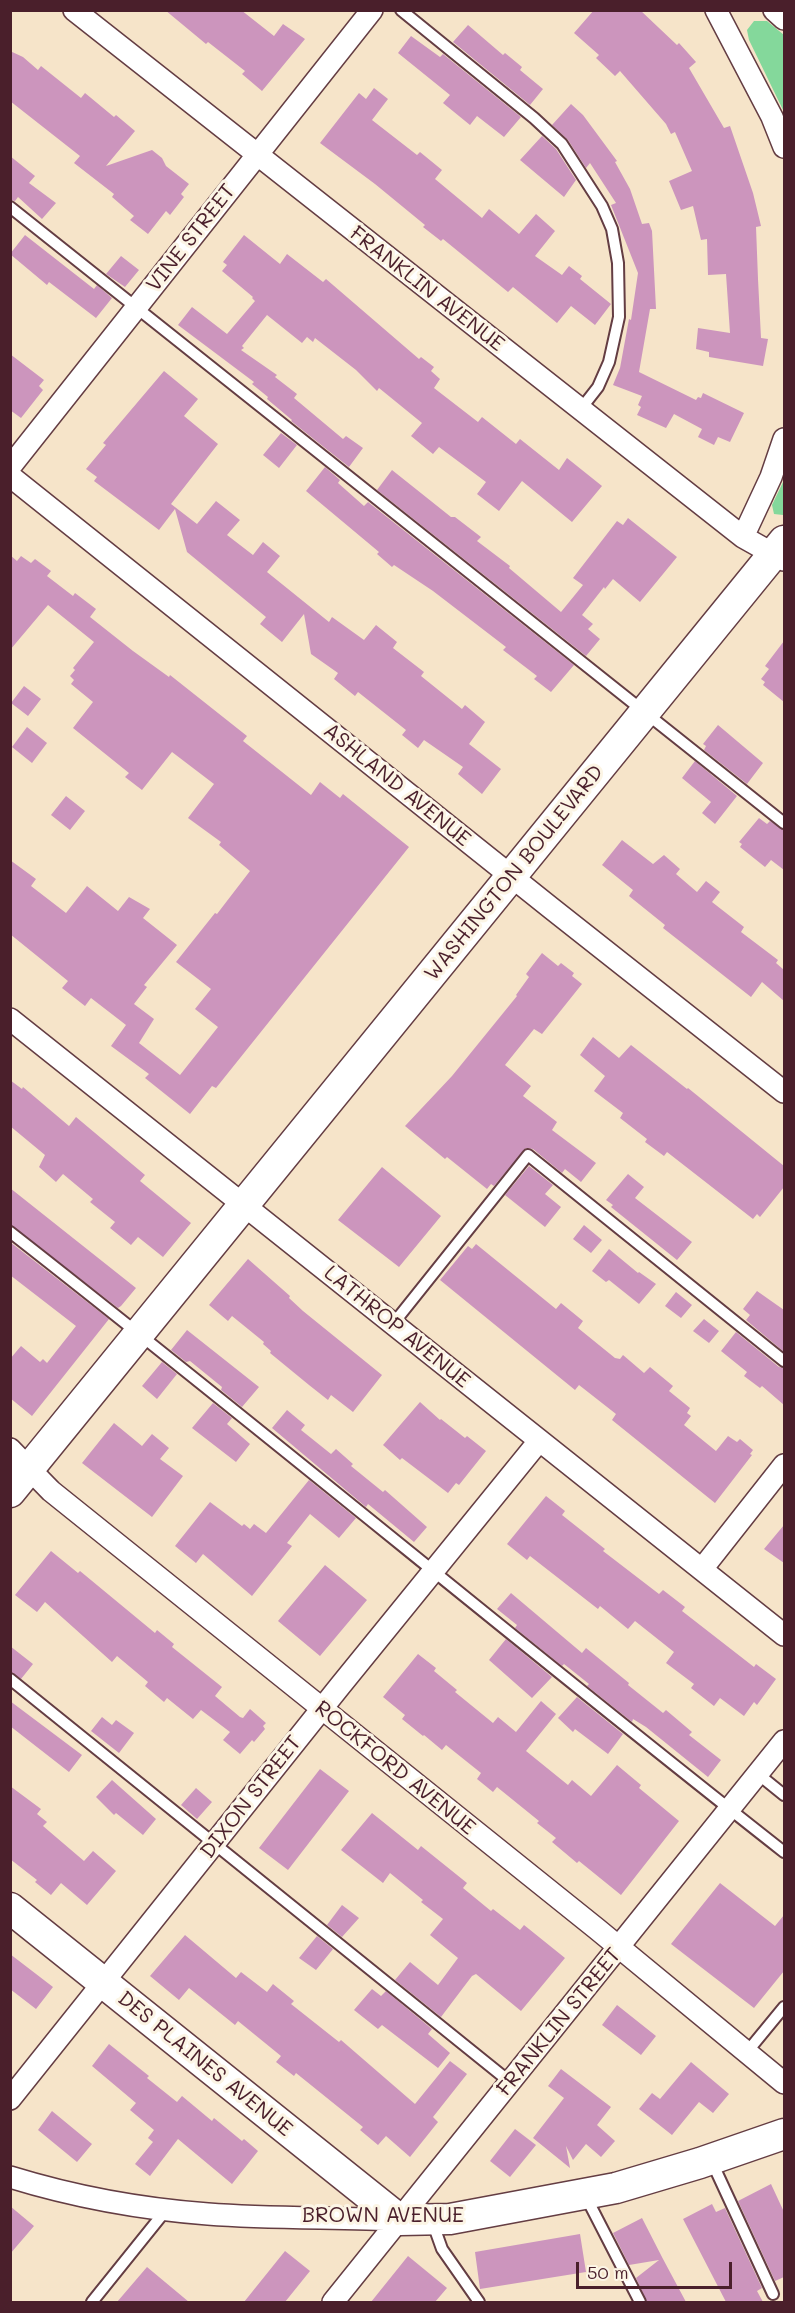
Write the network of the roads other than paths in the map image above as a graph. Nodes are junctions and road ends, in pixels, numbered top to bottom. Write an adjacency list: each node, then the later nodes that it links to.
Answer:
1 (74, 10): 8 (street, FRANKLIN AVENUE)
2 (372, 10): 8 (street, VINE STREET)
3 (401, 10): 11 (lane)
4 (716, 10): 7 (street)
5 (774, 10): 6 (street)
6 (784, 19)
7 (784, 147)
8 (256, 156): 10 (street, VINE STREET); 11 (street, FRANKLIN AVENUE)
9 (10, 207): 10 (lane)
10 (137, 307): 13 (street, VINE STREET); 17 (lane)
11 (580, 410): 15 (street, FRANKLIN AVENUE)
12 (784, 440): 15 (street)
13 (10, 467)
14 (10, 476): 19 (street, ASHLAND AVENUE)
15 (743, 537): 16 (street, FRANKLIN AVENUE)
16 (781, 552): 17 (street, WASHINGTON BOULEVARD)
17 (645, 711): 18 (lane); 19 (street, WASHINGTON BOULEVARD)
18 (784, 823)
19 (511, 876): 21 (street, ASHLAND AVENUE); 22 (street, WASHINGTON BOULEVARD)
20 (10, 1019): 22 (street, LATHROP AVENUE)
21 (784, 1092)
22 (244, 1205): 24 (street, LATHROP AVENUE); 25 (street, WASHINGTON BOULEVARD)
23 (10, 1232): 25 (lane)
24 (393, 1324): 26 (lane); 27 (street, LATHROP AVENUE)
25 (140, 1333): 28 (street, WASHINGTON BOULEVARD); 32 (lane)
26 (784, 1360)
27 (539, 1441): 31 (street, LATHROP AVENUE); 32 (street, DIXON STREET)
28 (20, 1458): 30 (street, WASHINGTON BOULEVARD); 35 (street, ROCKFORD AVENUE)
29 (784, 1465): 31 (street)
30 (10, 1492)
31 (702, 1569): 33 (street, LATHROP AVENUE)
32 (433, 1572): 35 (street, DIXON STREET); 39 (lane)
33 (784, 1635)
34 (10, 1678): 40 (lane)
35 (321, 1709): 40 (street, DIXON STREET); 43 (street, ROCKFORD AVENUE)
36 (784, 1741): 37 (street, FRANKLIN STREET)
37 (758, 1774): 38 (lane); 39 (street, FRANKLIN STREET)
38 (784, 1795)
39 (730, 1809): 41 (lane); 43 (street, FRANKLIN STREET)
40 (215, 1843): 44 (street, DIXON STREET); 47 (lane)
41 (784, 1852)
42 (10, 1908): 44 (street, DES PLAINES AVENUE)
43 (619, 1947): 46 (street, ROCKFORD AVENUE); 47 (street, FRANKLIN STREET)
44 (104, 1983): 49 (street, DIXON STREET); 56 (street, DES PLAINES AVENUE)
45 (784, 2007): 46 (lane)
46 (747, 2052): 48 (street, ROCKFORD AVENUE)
47 (510, 2082): 56 (street, FRANKLIN STREET)
48 (784, 2083)
49 (14, 2087)
50 (784, 2134): 51 (street, BROWN AVENUE)
51 (711, 2159): 53 (street, BROWN AVENUE); 57 (lane)
52 (10, 2177): 54 (street, BROWN AVENUE)
53 (585, 2194): 55 (street, BROWN AVENUE); 61 (lane)
54 (166, 2210): 56 (street, BROWN AVENUE); 58 (lane)
55 (431, 2218): 56 (street, BROWN AVENUE); 60 (lane)
56 (400, 2220): 59 (street, FRANKLIN STREET)
57 (773, 2294)
58 (92, 2302)
59 (333, 2302)
60 (479, 2302)
61 (640, 2302)

